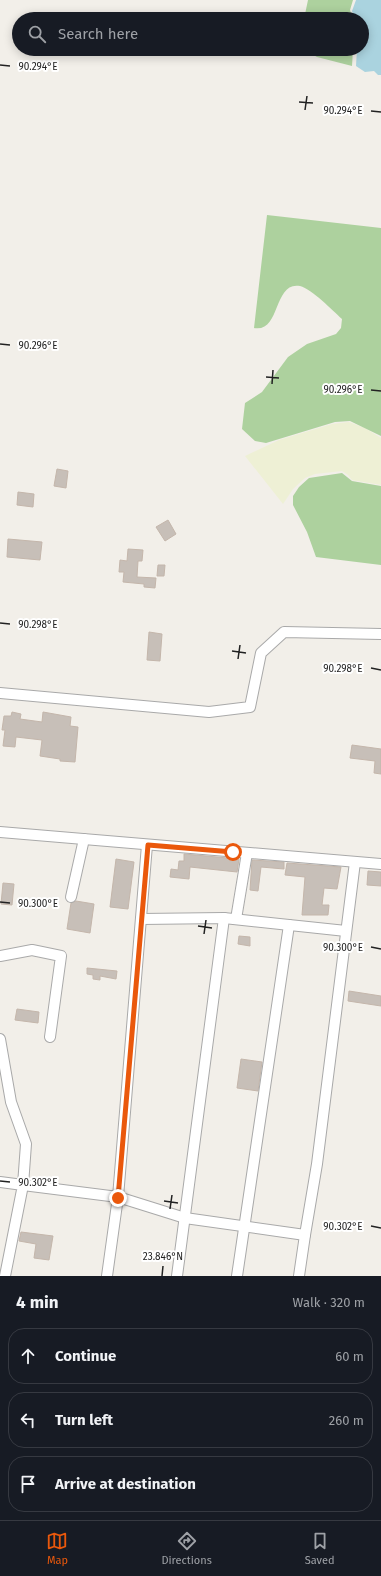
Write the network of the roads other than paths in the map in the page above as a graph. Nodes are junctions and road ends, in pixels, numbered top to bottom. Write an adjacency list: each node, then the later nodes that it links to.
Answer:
1 (381, 634): 2 (street)
2 (0, 693)
3 (0, 832): 4 (street)
4 (84, 840): 5 (street); 9 (street)
5 (148, 845): 6 (street); 11 (street)
6 (246, 854): 7 (street); 12 (street)
7 (355, 862): 8 (street); 14 (street)
8 (381, 864)
9 (71, 897)
10 (224, 918): 11 (street); 12 (street); 21 (street)
11 (141, 919): 20 (street)
12 (236, 919): 13 (street)
13 (289, 925): 14 (street); 22 (street)
14 (346, 931): 23 (street)
15 (0, 956): 16 (street)
16 (50, 1037)
17 (0, 1038): 19 (street)
18 (0, 1182): 19 (street)
19 (22, 1185): 20 (street); 24 (street)
20 (118, 1198): 21 (street); 25 (street)
21 (185, 1218): 22 (street); 26 (street)
22 (244, 1226): 23 (street); 27 (street)
23 (305, 1235): 28 (street)
24 (5, 1276)
25 (107, 1276)
26 (177, 1276)
27 (237, 1276)
28 (299, 1276)

